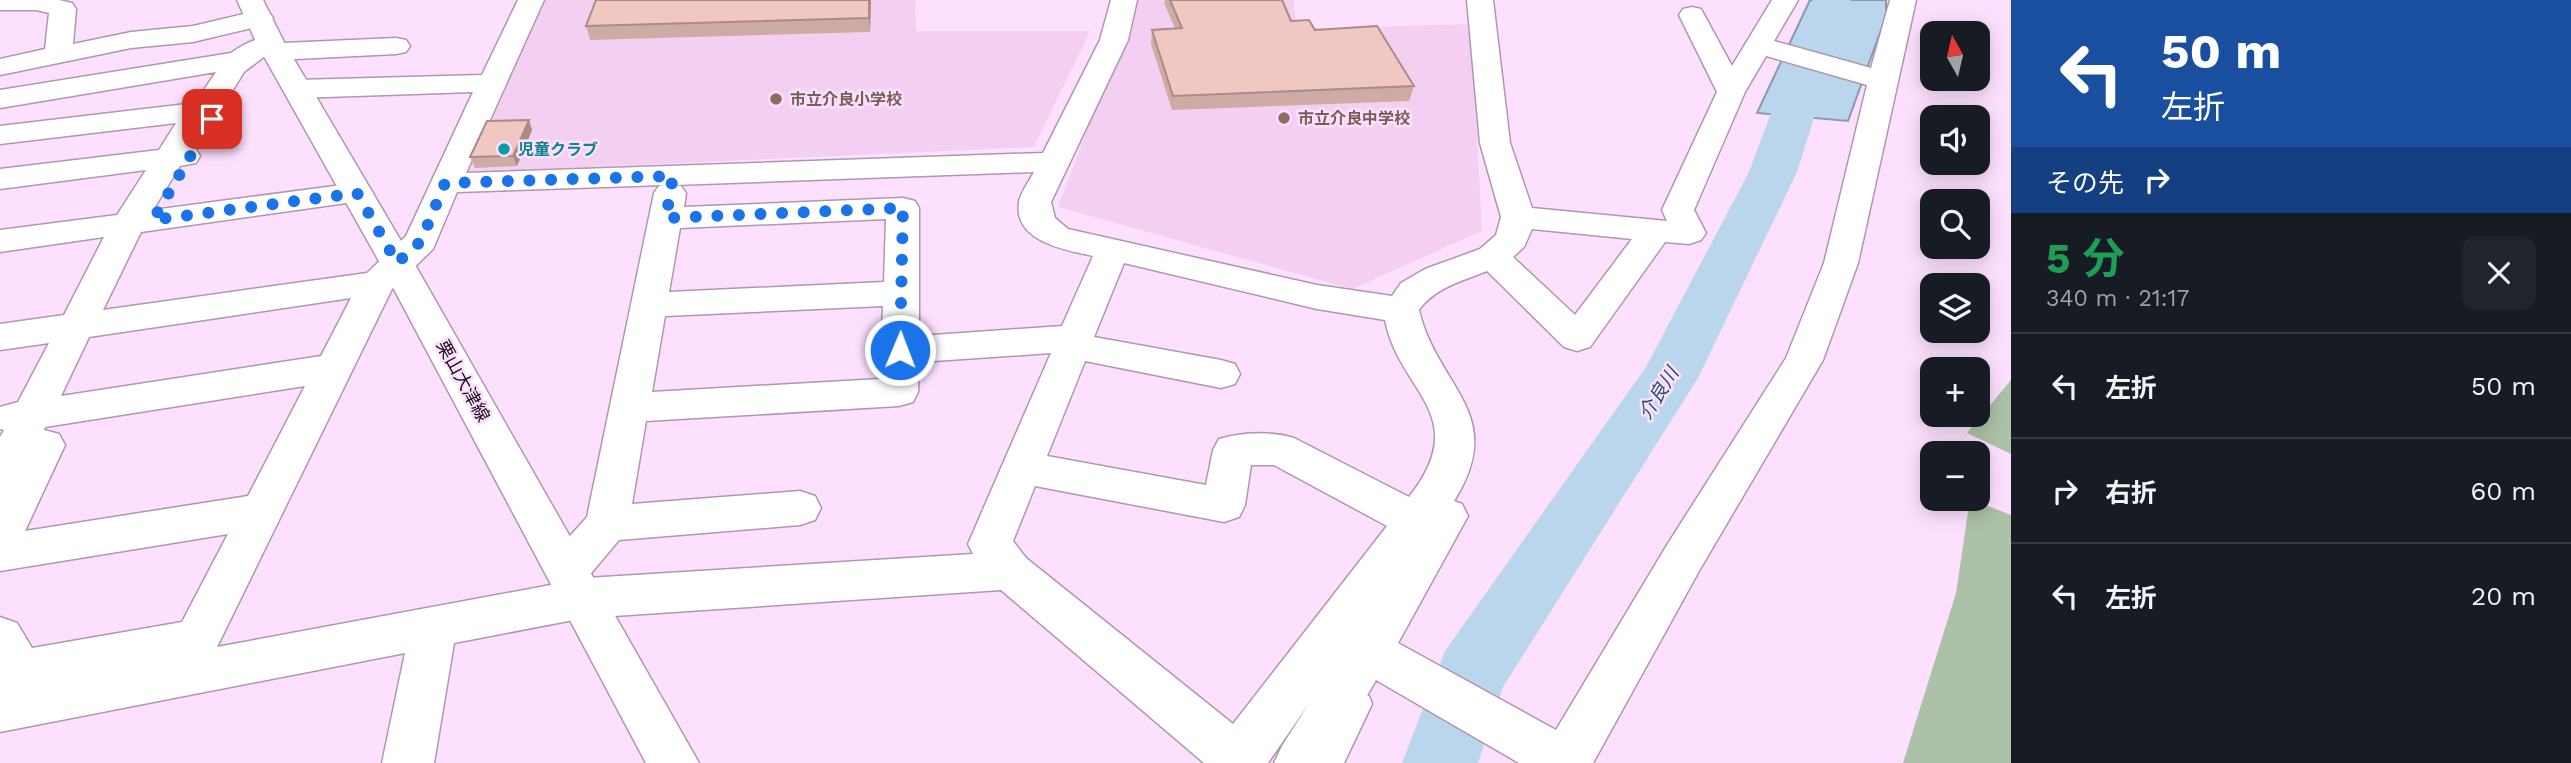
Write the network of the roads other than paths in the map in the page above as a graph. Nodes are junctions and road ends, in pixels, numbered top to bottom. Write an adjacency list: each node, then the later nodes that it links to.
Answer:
1 (531, 0): 15 (street)
2 (1124, 0): 22 (street)
3 (1480, 0): 27 (street)
4 (1759, 0): 10 (street)
5 (1785, 0): 10 (street)
6 (1903, 0): 14 (street)
7 (18, 2): 12 (street)
8 (1692, 15): 17 (street)
9 (259, 35): 11 (street); 12 (street); 16 (street, 栗山大津線); 18 (street); 19 (street)
10 (1760, 40): 14 (street); 17 (street)
11 (396, 46)
12 (58, 54): 13 (street)
13 (0, 67)
14 (1872, 77): 59 (street)
15 (492, 83): 16 (street); 25 (street)
16 (297, 89): 26 (street, 栗山大津線)
17 (1731, 92): 30 (street)
18 (0, 99)
19 (207, 110): 20 (street); 21 (street)
20 (0, 135)
21 (180, 157): 24 (street); 29 (street)
22 (1052, 162): 23 (street); 32 (street)
23 (673, 176): 25 (street); 28 (street)
24 (0, 179)
25 (445, 183): 34 (street)
26 (357, 193): 29 (street); 34 (street, 栗山大津線)
27 (1518, 217): 30 (street); 33 (street)
28 (666, 218): 35 (street); 36 (street)
29 (141, 222): 31 (street); 38 (street)
30 (1656, 231): 33 (street)
31 (0, 241)
32 (1113, 248): 37 (street); 40 (street)
33 (1492, 257): 37 (street)
34 (387, 273): 38 (street); 42 (street); 55 (street, 栗山大津線)
35 (901, 293): 36 (street); 41 (street)
36 (649, 305): 44 (street)
37 (1401, 310): 48 (street)
38 (91, 324): 39 (street); 45 (street)
39 (0, 337)
40 (1073, 342): 41 (street); 43 (street); 46 (street)
41 (900, 350): 44 (street)
42 (334, 368): 45 (street); 50 (street)
43 (1221, 374)
44 (630, 408): 51 (street)
45 (32, 415): 47 (street); 52 (street)
46 (1022, 467): 48 (street); 54 (street)
47 (0, 477)
48 (1429, 504): 57 (street); 60 (street)
49 (800, 509): 51 (street)
50 (263, 511): 53 (street); 58 (street)
51 (607, 524): 55 (street)
52 (0, 537)
53 (0, 553)
54 (1010, 571): 55 (street); 60 (street)
55 (576, 584): 56 (street); 62 (street, 栗山大津線)
56 (433, 629): 58 (street); 61 (street)
57 (1383, 659): 59 (street); 63 (street); 64 (lane)
58 (5, 683)
59 (1552, 756)
60 (1238, 762)
61 (408, 763)
62 (673, 763)
63 (1300, 763)
64 (1331, 763)

